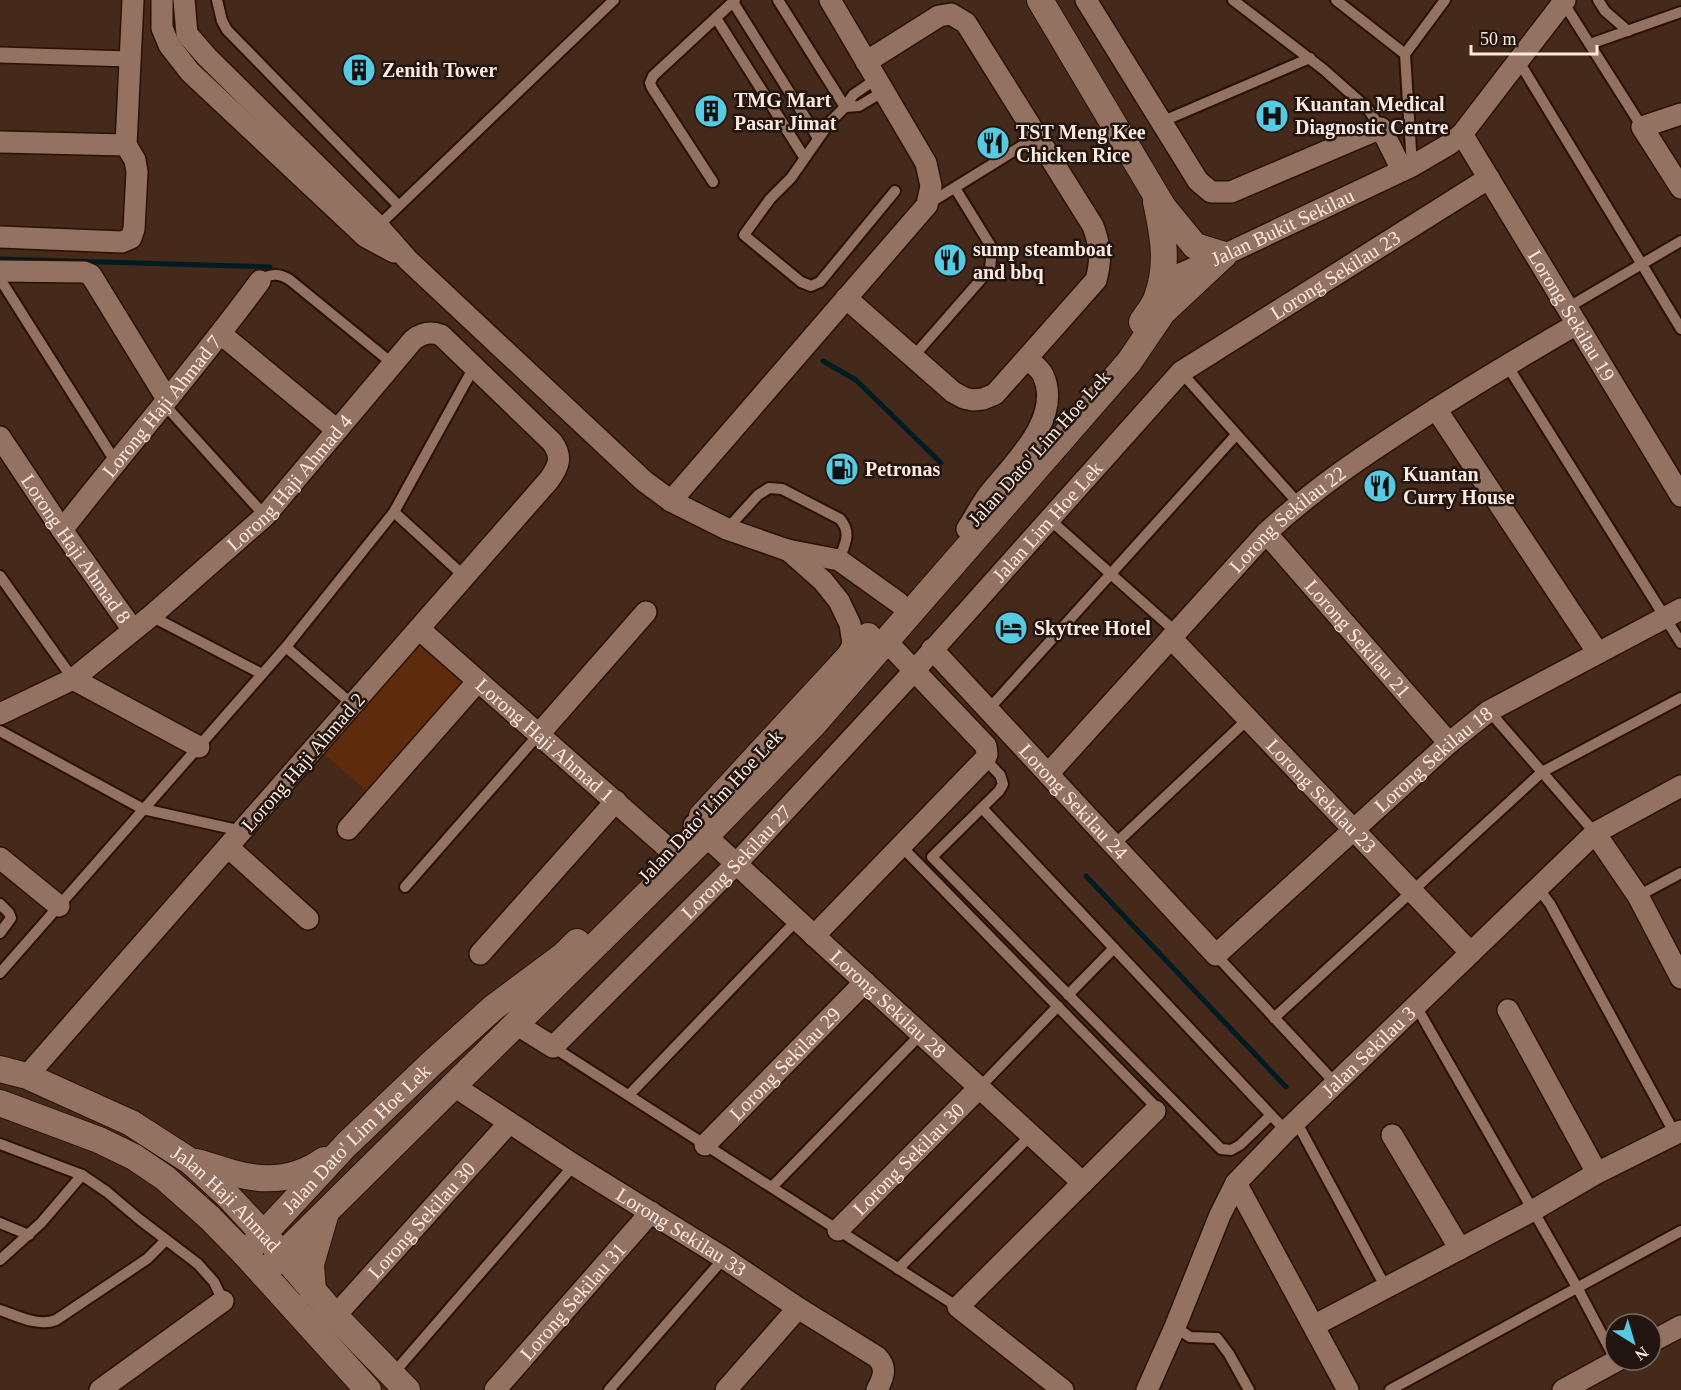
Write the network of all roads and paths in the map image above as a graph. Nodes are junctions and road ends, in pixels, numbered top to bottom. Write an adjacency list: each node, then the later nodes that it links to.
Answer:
1 (133, 0): 18 (street)
2 (162, 0): 19 (street)
3 (184, 0): 50 (street)
4 (217, 0): 48 (lane)
5 (614, 0): 48 (lane)
6 (778, 0): 30 (lane)
7 (830, 0): 27 (street)
8 (1040, 0): 47 (street, Jalan Dato' Lim Hoe Lek)
9 (1086, 0): 32 (street)
10 (1233, 0): 24 (lane)
11 (1336, 0): 22 (lane)
12 (1445, 0): 22 (lane)
13 (1598, 0): 20 (lane)
14 (734, 1): 17 (lane); 37 (lane)
15 (1564, 1): 21 (lane); 26 (street, Jalan Bukit Sekilau)
16 (1681, 12): 20 (lane)
17 (716, 18): 40 (lane); 43 (lane)
18 (132, 25): 19 (street); 25 (street)
19 (162, 28): 50 (street)
20 (1628, 31): 21 (lane)
21 (1590, 44): 33 (lane)
22 (1405, 54): 41 (lane)
23 (0, 55): 25 (street)
24 (1310, 58): 32 (lane); 34 (lane)
25 (130, 59): 39 (street)
26 (1518, 60): 35 (street, Jalan Bukit Sekilau); 54 (lane)
27 (875, 77): 28 (lane); 29 (lane); 36 (street); 49 (street)
28 (853, 95): 29 (lane); 30 (lane)
29 (859, 106): 30 (lane)
30 (845, 107): 37 (lane)
31 (1681, 114): 33 (street)
32 (1161, 122): 34 (street)
33 (1642, 127): 45 (street)
34 (1381, 128): 41 (street)
35 (1462, 134): 41 (street, Jalan Bukit Sekilau); 42 (street, Lorong Sekilau 19)
36 (1038, 136): 44 (lane); 68 (street)
37 (818, 138): 40 (lane)
38 (0, 142): 39 (street)
39 (126, 145): 51 (street)
40 (804, 157): 46 (lane)
41 (1407, 168): 53 (street, Jalan Bukit Sekilau)
42 (1489, 178): 61 (street, Lorong Sekilau 19); 72 (street, Lorong Sekilau 23)
43 (713, 182)
44 (956, 188): 49 (lane); 67 (lane)
45 (1681, 188)
46 (895, 191)
47 (1158, 199): 53 (street); 56 (street); 62 (street, Jalan Dato' Lim Hoe Lek)
48 (398, 205): 50 (lane)
49 (927, 206): 59 (street)
50 (372, 231): 63 (street)
51 (0, 237)
52 (1681, 241): 54 (lane)
53 (1224, 255): 56 (street, Jalan Bukit Sekilau); 60 (street)
54 (1641, 264): 61 (lane); 64 (lane)
55 (0, 271): 73 (street)
56 (1170, 276): 60 (street); 62 (street, Jalan Dato' Lim Hoe Lek)
57 (0, 279): 79 (lane)
58 (260, 282): 65 (street, Lorong Haji Ahmad 7); 69 (lane)
59 (846, 298): 67 (street); 81 (street)
60 (1163, 312): 102 (street, Jalan Dato' Lim Hoe Lek)
61 (1572, 316): 70 (street, Lorong Sekilau 22); 80 (street, Lorong Sekilau 19)
62 (1141, 325): 87 (street, Jalan Dato' Lim Hoe Lek)
63 (479, 327): 66 (street); 81 (street)
64 (1681, 329)
65 (221, 334): 73 (street, Lorong Haji Ahmad 7); 75 (street)
66 (457, 351): 69 (street, Lorong Haji Ahmad 4); 71 (street, Lorong Haji Ahmad 4)
67 (913, 357): 68 (street)
68 (1027, 358): 87 (street)
69 (393, 364): 75 (street, Lorong Haji Ahmad 4)
70 (1507, 365): 74 (street, Lorong Sekilau 22); 97 (lane)
71 (474, 367): 78 (street, Lorong Haji Ahmad 4); 83 (lane)
72 (1181, 372): 76 (lane); 85 (street, Jalan Lim Hoe Lek)
73 (165, 401): 79 (street, Lorong Haji Ahmad 7); 84 (lane)
74 (1436, 409): 82 (street, Lorong Sekilau 22); 106 (street)
75 (337, 430): 84 (street, Lorong Haji Ahmad 4)
76 (1236, 435): 82 (lane); 92 (lane)
77 (0, 437): 88 (street, Lorong Haji Ahmad 8)
78 (552, 442): 94 (street, Lorong Haji Ahmad 2)
79 (115, 461): 88 (street, Lorong Haji Ahmad 7)
80 (1681, 496)
81 (671, 501): 86 (street)
82 (1298, 503): 89 (street, Lorong Sekilau 22)
83 (394, 512): 94 (lane); 104 (lane)
84 (266, 516): 98 (street, Lorong Haji Ahmad 4)
85 (1049, 519): 92 (lane); 105 (street, Jalan Lim Hoe Lek)
86 (727, 529): 90 (street); 91 (lane)
87 (967, 529): 95 (street, Jalan Dato' Lim Hoe Lek)
88 (62, 530): 100 (street, Lorong Haji Ahmad 8)
89 (1266, 533): 101 (street, Lorong Sekilau 22); 120 (street, Lorong Sekilau 21)
90 (788, 550): 91 (street); 107 (street)
91 (839, 560): 95 (street)
92 (1111, 573): 101 (lane); 114 (lane)
93 (0, 576): 110 (lane)
94 (465, 577): 99 (street, Lorong Haji Ahmad 2)
95 (899, 603): 107 (street, Jalan Dato' Lim Hoe Lek)
96 (646, 612): 119 (street)
97 (1674, 613): 103 (lane); 106 (street, Lorong Sekilau 18)
98 (151, 616): 100 (street, Lorong Haji Ahmad 4); 109 (lane)
99 (419, 629): 111 (street, Lorong Haji Ahmad 1); 113 (street, Lorong Haji Ahmad 2)
100 (133, 630): 110 (street, Lorong Haji Ahmad 4)
101 (1173, 635): 117 (street, Lorong Sekilau 23); 124 (street, Lorong Sekilau 22)
102 (886, 641): 108 (street); 132 (street, Jalan Dato' Lim Hoe Lek)
103 (1681, 643)
104 (286, 647): 109 (lane); 113 (lane)
105 (932, 649): 108 (street, Jalan Lim Hoe Lek); 114 (street, Lorong Sekilau 24)
106 (1598, 653): 115 (street, Lorong Sekilau 18)
107 (844, 662): 132 (street, Jalan Dato' Lim Hoe Lek)
108 (914, 671): 122 (street); 139 (street, Lorong Sekilau 27)
109 (262, 674): 121 (lane)
110 (73, 679): 116 (street, Lorong Haji Ahmad 4); 121 (street)
111 (478, 681): 119 (street, Lorong Haji Ahmad 1); 129 (street)
112 (1681, 698): 123 (lane)
113 (353, 705): 131 (street, Lorong Haji Ahmad 2)
114 (988, 710): 124 (street, Lorong Sekilau 24)
115 (1489, 711): 120 (street, Lorong Sekilau 18); 123 (lane)
116 (0, 714)
117 (1248, 719): 130 (street, Lorong Sekilau 23); 134 (lane)
118 (0, 731): 128 (lane)
119 (539, 734): 126 (street, Lorong Haji Ahmad 1); 141 (lane)
120 (1449, 742): 130 (street, Lorong Sekilau 18)
121 (199, 747): 128 (lane)
122 (985, 759): 127 (lane); 135 (street)
123 (1542, 772): 133 (lane); 143 (lane)
124 (1048, 774): 134 (street, Lorong Sekilau 24)
125 (1681, 786): 133 (street, Jalan Sekilau 3)
126 (616, 801): 137 (street, Lorong Haji Ahmad 1); 153 (street)
127 (982, 808): 151 (lane); 158 (lane)
128 (143, 809): 131 (lane); 146 (lane)
129 (348, 829)
130 (1353, 830): 143 (street, Lorong Sekilau 23); 154 (street, Lorong Sekilau 18)
131 (242, 831): 136 (street, Lorong Haji Ahmad 2)
132 (700, 831): 137 (street, Jalan Dato' Lim Hoe Lek); 139 (street, Lorong Sekilau 28); 163 (street, Jalan Dato' Lim Hoe Lek)
133 (1595, 833): 142 (street, Jalan Sekilau 3); 144 (street)
134 (1114, 845): 154 (street, Lorong Sekilau 24)
135 (901, 846): 150 (street); 159 (lane)
136 (228, 847): 147 (street); 167 (street, Lorong Haji Ahmad 2)
137 (670, 850): 181 (street, Jalan Dato' Lim Hoe Lek)
138 (0, 858): 146 (street)
139 (736, 864): 148 (street, Lorong Sekilau 28); 165 (street, Lorong Sekilau 27)
140 (1681, 873): 144 (lane)
141 (405, 887)
142 (1538, 888): 152 (street, Jalan Sekilau 3); 177 (lane)
143 (1412, 891): 152 (street, Lorong Sekilau 23); 162 (lane)
144 (1638, 896): 155 (street)
145 (0, 904): 149 (lane)
146 (59, 906): 156 (lane)
147 (309, 919)
148 (797, 920): 150 (street, Lorong Sekilau 28); 171 (lane)
149 (0, 933)
150 (814, 936): 157 (street, Lorong Sekilau 28)
151 (1114, 948): 158 (lane); 174 (lane)
152 (1470, 953): 160 (street, Jalan Sekilau 3)
153 (480, 954)
154 (1216, 955): 162 (lane)
155 (1679, 969)
156 (0, 973)
157 (865, 982): 164 (street, Lorong Sekilau 28); 182 (street, Lorong Sekilau 29)
158 (1068, 995): 174 (lane)
159 (1058, 1006): 170 (lane); 173 (lane)
160 (1416, 1006): 168 (street, Jalan Sekilau 3); 192 (lane)
161 (1508, 1010): 186 (street)
162 (1274, 1018): 168 (lane)
163 (516, 1024): 165 (street); 169 (street, Jalan Dato' Lim Hoe Lek)
164 (921, 1034): 170 (street, Lorong Sekilau 28); 190 (lane)
165 (553, 1047): 171 (lane)
166 (0, 1069): 167 (street, Jalan Haji Ahmad)
167 (27, 1076): 184 (street, Jalan Haji Ahmad)
168 (1336, 1084): 176 (street, Jalan Sekilau 3)
169 (454, 1086): 175 (street, Lorong Sekilau 33); 191 (street, Jalan Dato' Lim Hoe Lek)
170 (980, 1088): 179 (street, Lorong Sekilau 28); 195 (street, Lorong Sekilau 30)
171 (628, 1095): 182 (lane)
172 (0, 1102): 183 (street, Jalan Haji Ahmad)
173 (1155, 1112): 188 (street)
174 (1271, 1114): 176 (lane)
175 (509, 1123): 185 (street, Lorong Sekilau 33); 214 (street, Lorong Sekilau 30)
176 (1291, 1126): 189 (street, Jalan Sekilau 3); 207 (lane)
177 (1678, 1132): 186 (street)
178 (1392, 1135): 200 (street)
179 (1031, 1136): 188 (street, Lorong Sekilau 28); 205 (lane)
180 (0, 1144): 187 (lane)
181 (346, 1145): 184 (street); 197 (street, Jalan Dato' Lim Hoe Lek)
182 (705, 1145): 190 (lane)
183 (134, 1157): 201 (street, Jalan Haji Ahmad); 223 (street, Jalan Haji Ahmad)
184 (190, 1161): 197 (street, Jalan Haji Ahmad)
185 (574, 1165): 193 (street, Lorong Sekilau 33); 221 (lane)
186 (1597, 1173): 192 (street)
187 (82, 1175): 198 (lane); 199 (lane)
188 (1083, 1183): 211 (street)
189 (1236, 1183): 215 (street); 217 (street, Jalan Sekilau 3)
190 (772, 1187): 195 (lane)
191 (327, 1210): 202 (street, Jalan Dato' Lim Hoe Lek); 209 (street)
192 (1532, 1211): 200 (street); 208 (lane)
193 (651, 1212): 203 (street, Lorong Sekilau 33); 225 (street, Lorong Sekilau 31)
194 (0, 1223): 198 (lane)
195 (838, 1230): 205 (lane)
196 (1681, 1232): 208 (lane)
197 (263, 1234): 201 (street, Jalan Dato' Lim Hoe Lek); 202 (street, Jalan Haji Ahmad)
198 (29, 1235): 204 (lane)
199 (166, 1240): 210 (lane); 213 (lane)
200 (1460, 1249): 207 (street)
201 (245, 1254): 206 (street, Jalan Haji Ahmad)
202 (283, 1255): 206 (street, Jalan Dato' Lim Hoe Lek); 209 (street, Jalan Haji Ahmad)
203 (724, 1258): 212 (street, Lorong Sekilau 33); 226 (lane)
204 (0, 1260)
205 (898, 1269): 211 (lane)
206 (263, 1274): 224 (street, Jalan Haji Ahmad)
207 (1386, 1288): 215 (street)
208 (1578, 1289): 218 (lane); 233 (lane)
209 (313, 1292): 214 (street, Jalan Haji Ahmad)
210 (223, 1301): 222 (street)
211 (958, 1307): 229 (street)
212 (798, 1308): 227 (street); 228 (street, Lorong Sekilau 33)
213 (0, 1310)
214 (335, 1316): 221 (street, Jalan Haji Ahmad)
215 (1315, 1325): 232 (street)
216 (1681, 1326): 219 (street)
217 (1175, 1327): 230 (street, Jalan Sekilau 3); 231 (lane)
218 (1603, 1336)
219 (1663, 1336)
220 (1603, 1367): 234 (street)
221 (399, 1383)
222 (100, 1390)
223 (350, 1390)
224 (368, 1390)
225 (495, 1390)
226 (609, 1390)
227 (726, 1390)
228 (877, 1390)
229 (1063, 1390)
230 (1147, 1390)
231 (1249, 1390)
232 (1348, 1390)
233 (1390, 1390)
234 (1563, 1390)

